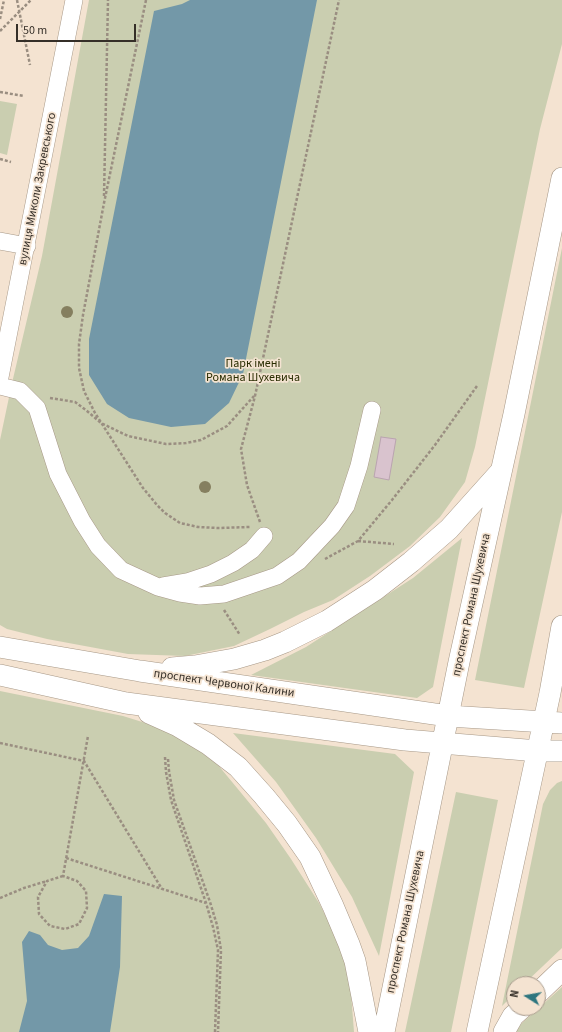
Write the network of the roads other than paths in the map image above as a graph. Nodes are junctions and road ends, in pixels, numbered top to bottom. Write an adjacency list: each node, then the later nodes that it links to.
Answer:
1 (74, 0): 4 (street, вулиця Миколи Закревського)
2 (562, 178): 8 (main road, проспект Романа Шухевича)
3 (0, 241): 4 (street)
4 (27, 246): 5 (street, вулиця Миколи Закревського)
5 (0, 378)
6 (0, 386): 10 (street)
7 (372, 410): 10 (street)
8 (502, 471): 13 (main road); 16 (main road, проспект Романа Шухевича)
9 (264, 536): 10 (street)
10 (158, 587)
11 (562, 626): 17 (main road)
12 (0, 647): 13 (main road, проспект Червоної Калини)
13 (140, 672): 16 (main road, проспект Червоної Калини)
14 (0, 675): 15 (main road)
15 (126, 703): 18 (main road); 24 (main road)
16 (448, 716): 17 (main road, проспект Червоної Калини); 18 (main road, проспект Романа Шухевича)
17 (553, 722): 19 (main road)
18 (443, 743): 19 (main road); 25 (main road, проспект Романа Шухевича)
19 (538, 751): 20 (main road); 26 (main road)
20 (562, 751)
21 (562, 970): 22 (main road)
22 (546, 985)
23 (513, 1016): 27 (main road)
24 (369, 1032)
25 (384, 1032)
26 (476, 1032)
27 (504, 1032)

